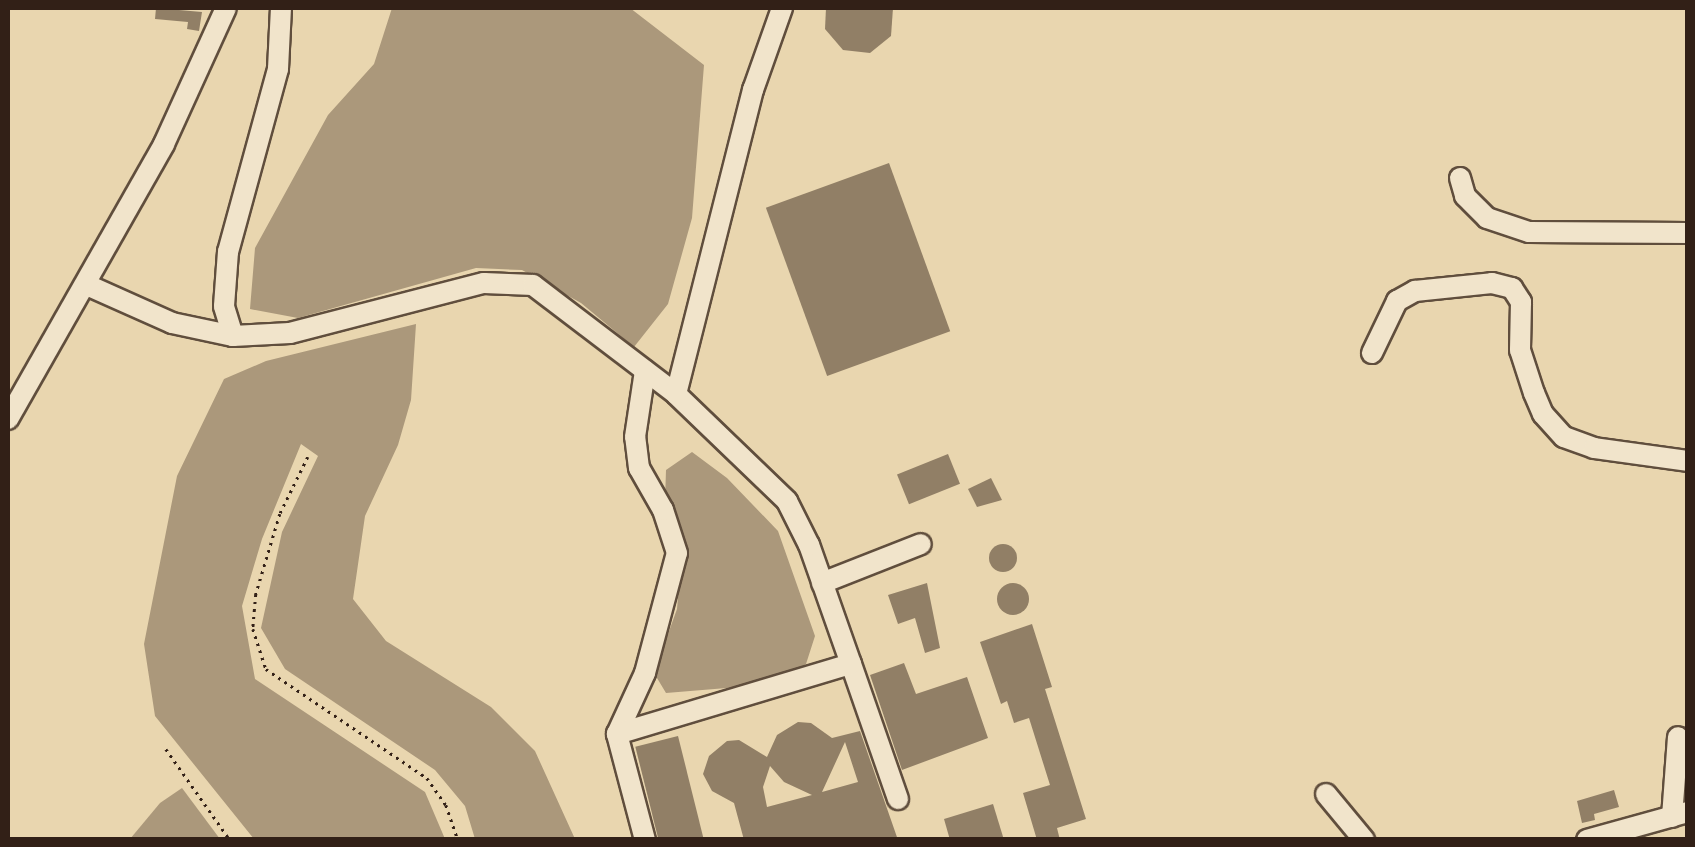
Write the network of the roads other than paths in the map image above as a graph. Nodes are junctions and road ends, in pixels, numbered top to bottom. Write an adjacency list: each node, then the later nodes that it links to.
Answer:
1 (226, 8): 6 (street)
2 (281, 8): 7 (street)
3 (782, 8): 10 (street)
4 (1460, 178): 5 (street)
5 (1688, 232)
6 (87, 285): 7 (street); 11 (street)
7 (233, 336): 9 (street)
8 (1372, 353): 12 (street)
9 (644, 371): 10 (street); 16 (street)
10 (676, 394): 14 (street)
11 (8, 419)
12 (1688, 461)
13 (921, 544): 14 (street)
14 (822, 584): 15 (street)
15 (852, 664): 16 (street); 19 (street)
16 (617, 734): 22 (street)
17 (1678, 737): 20 (street)
18 (1326, 794): 23 (street)
19 (898, 799)
20 (1680, 814): 21 (street)
21 (1631, 833): 24 (street)
22 (645, 840)
23 (1364, 840)
24 (1586, 840)

